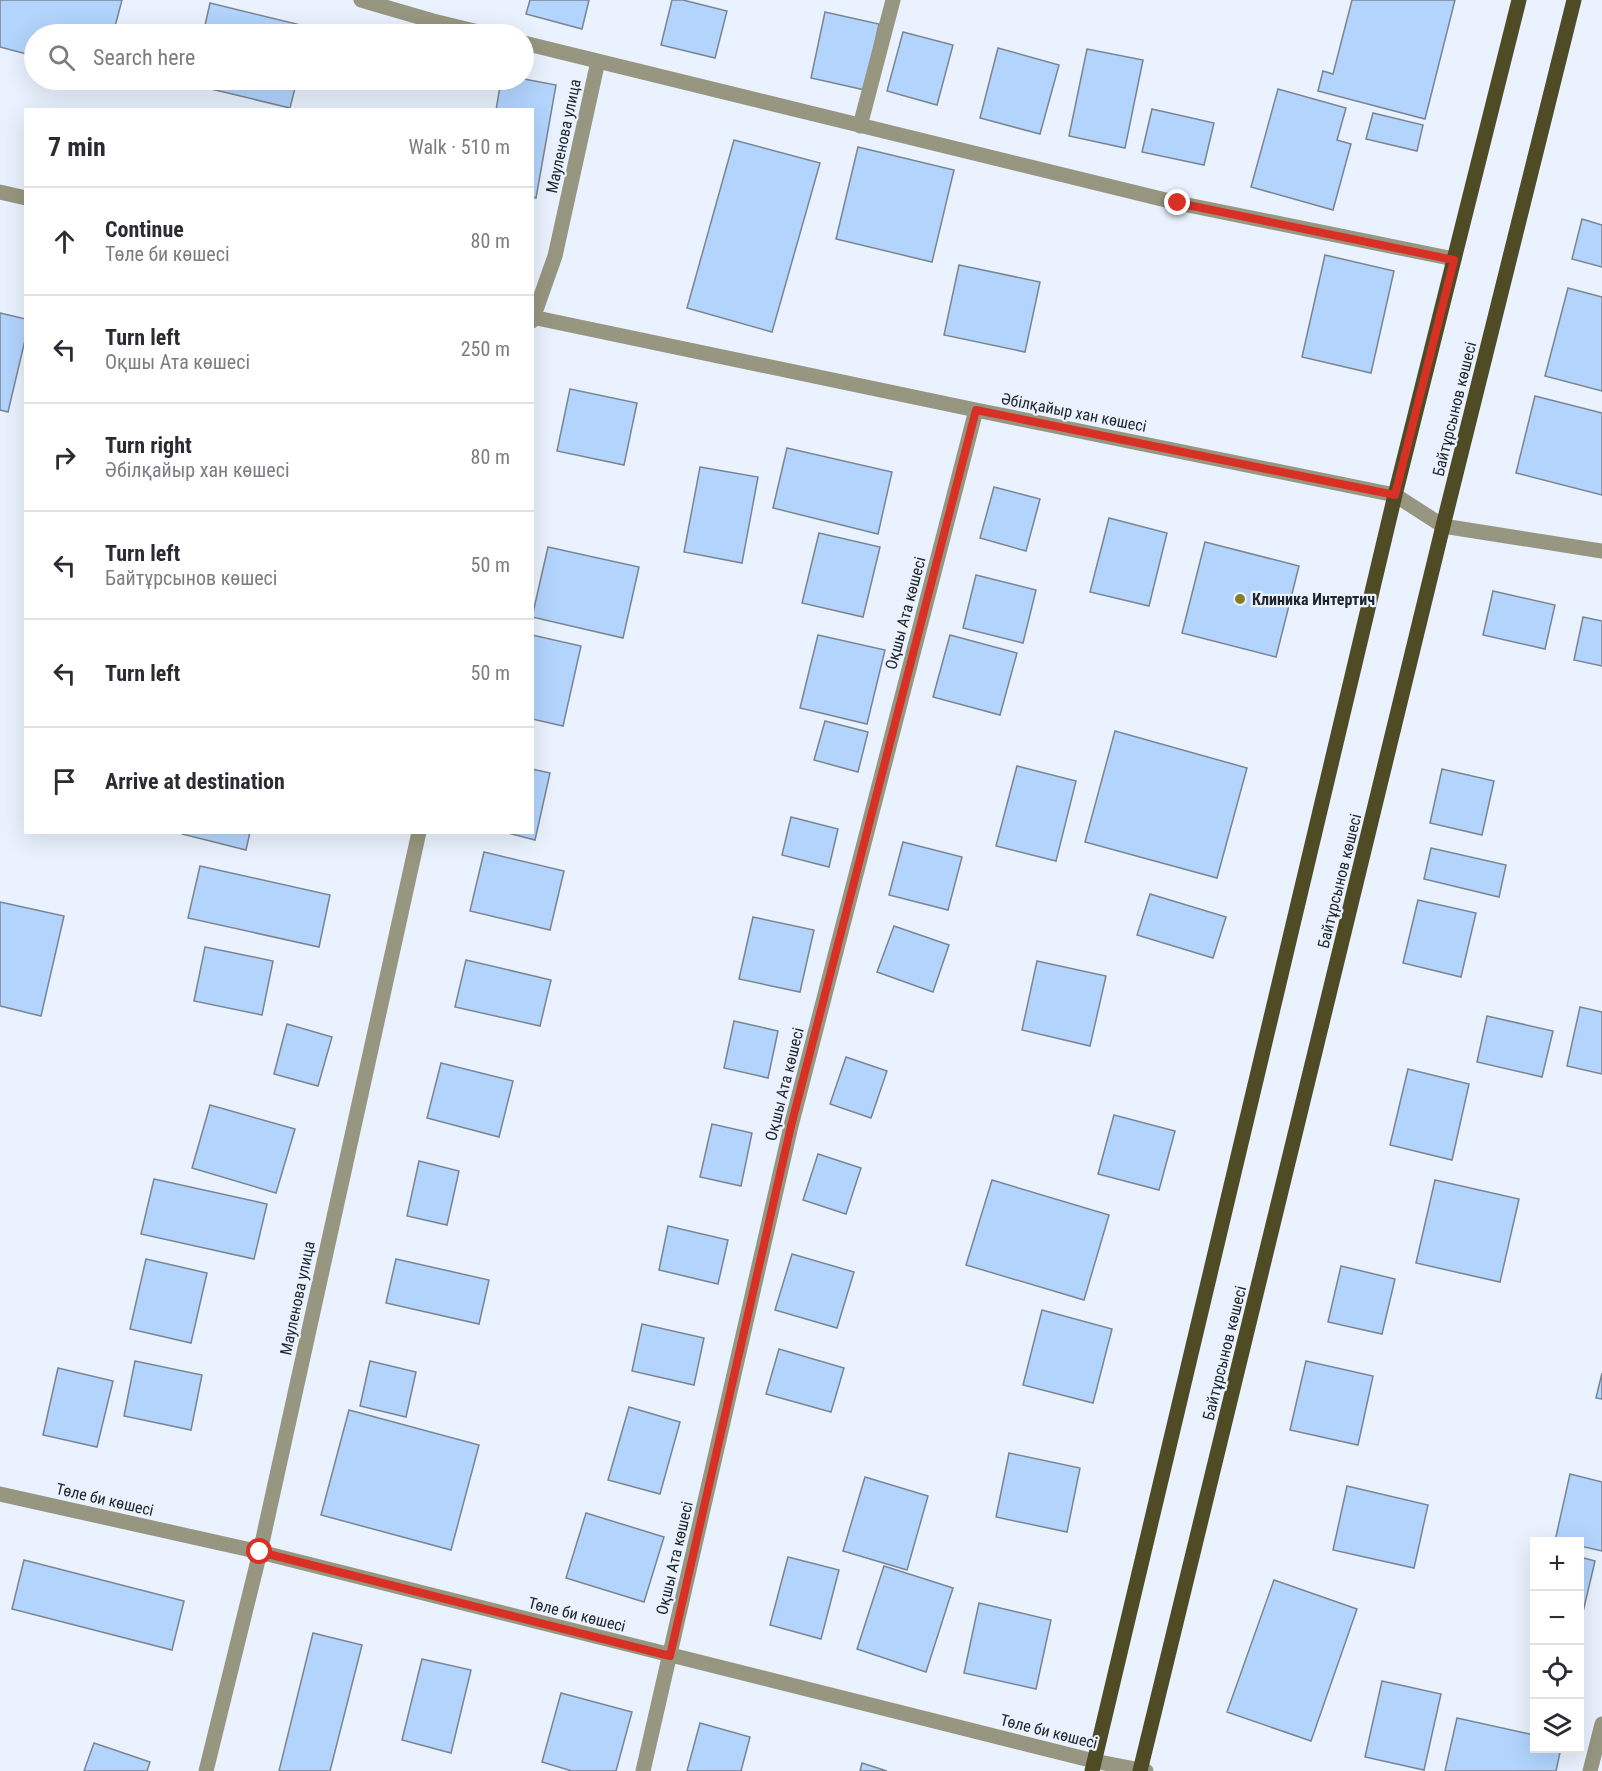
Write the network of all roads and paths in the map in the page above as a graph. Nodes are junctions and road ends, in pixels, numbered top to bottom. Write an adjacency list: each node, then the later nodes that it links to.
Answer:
1 (361, 0): 5 (street)
2 (893, 0): 8 (street)
3 (1519, 0): 11 (main road, Байтұрсынов көшесі)
4 (1574, 0): 16 (main road, Байтұрсынов көшесі)
5 (445, 24)
6 (534, 46): 7 (street)
7 (598, 62): 8 (street); 12 (street, Мауленова улица)
8 (860, 126): 11 (street)
9 (0, 192): 10 (street)
10 (24, 198)
11 (1454, 260): 15 (main road, Байтұрсынов көшесі)
12 (534, 315)
13 (534, 318): 14 (street, Әбілқайыр хан көшесі)
14 (976, 410): 15 (street, Әбілқайыр хан көшесі); 21 (street, Оқшы Ата көшесі)
15 (1395, 495): 16 (street, Әбілқайыр хан көшесі); 23 (main road, Байтұрсынов көшесі)
16 (1443, 526): 17 (street, Әбілқайыр хан көшесі); 26 (main road, Байтұрсынов көшесі)
17 (1602, 551)
18 (419, 834): 20 (street, Мауленова улица)
19 (0, 1494): 20 (street, Төле би көшесі)
20 (260, 1552): 21 (street, Төле би көшесі); 24 (street, Мауленова улица)
21 (670, 1656): 23 (street, Төле би көшесі); 25 (street, Оқшы Ата көшесі)
22 (1602, 1724): 27 (street)
23 (1093, 1766): 26 (street, Төле би көшесі)
24 (206, 1771)
25 (643, 1771)
26 (1142, 1771)
27 (1590, 1771)

